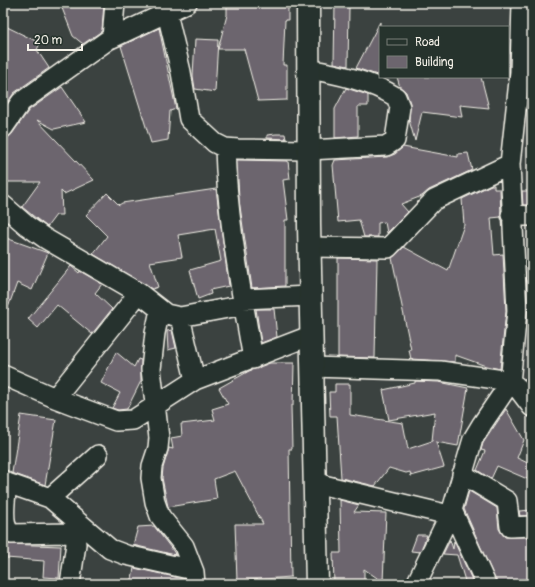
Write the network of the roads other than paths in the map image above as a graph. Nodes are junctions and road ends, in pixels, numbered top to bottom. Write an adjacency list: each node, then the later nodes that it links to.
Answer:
1 (115, 3): 6 (street)
2 (187, 3): 5 (street)
3 (308, 3): 7 (main road)
4 (522, 3): 8 (street)
5 (166, 14): 6 (street); 10 (street)
6 (112, 38): 9 (street)
7 (308, 69): 11 (main road); 11 (street)
8 (526, 71): 12 (street)
9 (3, 128)
10 (224, 148): 11 (street); 19 (street)
11 (308, 150): 16 (main road)
12 (510, 164): 14 (street); 16 (street)
13 (3, 205): 17 (street)
14 (512, 215): 15 (street); 27 (street)
15 (532, 216)
16 (309, 247): 18 (main road)
17 (139, 293): 20 (street); 28 (street)
18 (310, 296): 19 (street); 22 (main road)
19 (243, 302): 21 (street); 23 (street)
20 (160, 310): 21 (street); 29 (street)
21 (180, 317): 26 (street)
22 (312, 335): 23 (street); 24 (main road)
23 (253, 359): 26 (street)
24 (312, 367): 27 (street); 34 (main road)
25 (3, 375): 28 (street)
26 (195, 380): 29 (street)
27 (510, 382): 30 (street); 32 (street)
28 (55, 398): 29 (street)
29 (156, 405): 38 (street)
30 (532, 407)
31 (98, 454): 35 (street)
32 (462, 474): 36 (street); 37 (street)
33 (5, 482): 35 (street); 39 (street)
34 (315, 483): 36 (street); 40 (main road)
35 (50, 498): 38 (street)
36 (451, 513): 41 (street); 42 (street)
37 (532, 526)
38 (194, 577)
39 (70, 584)
40 (317, 584)
41 (416, 584)
42 (486, 584)

